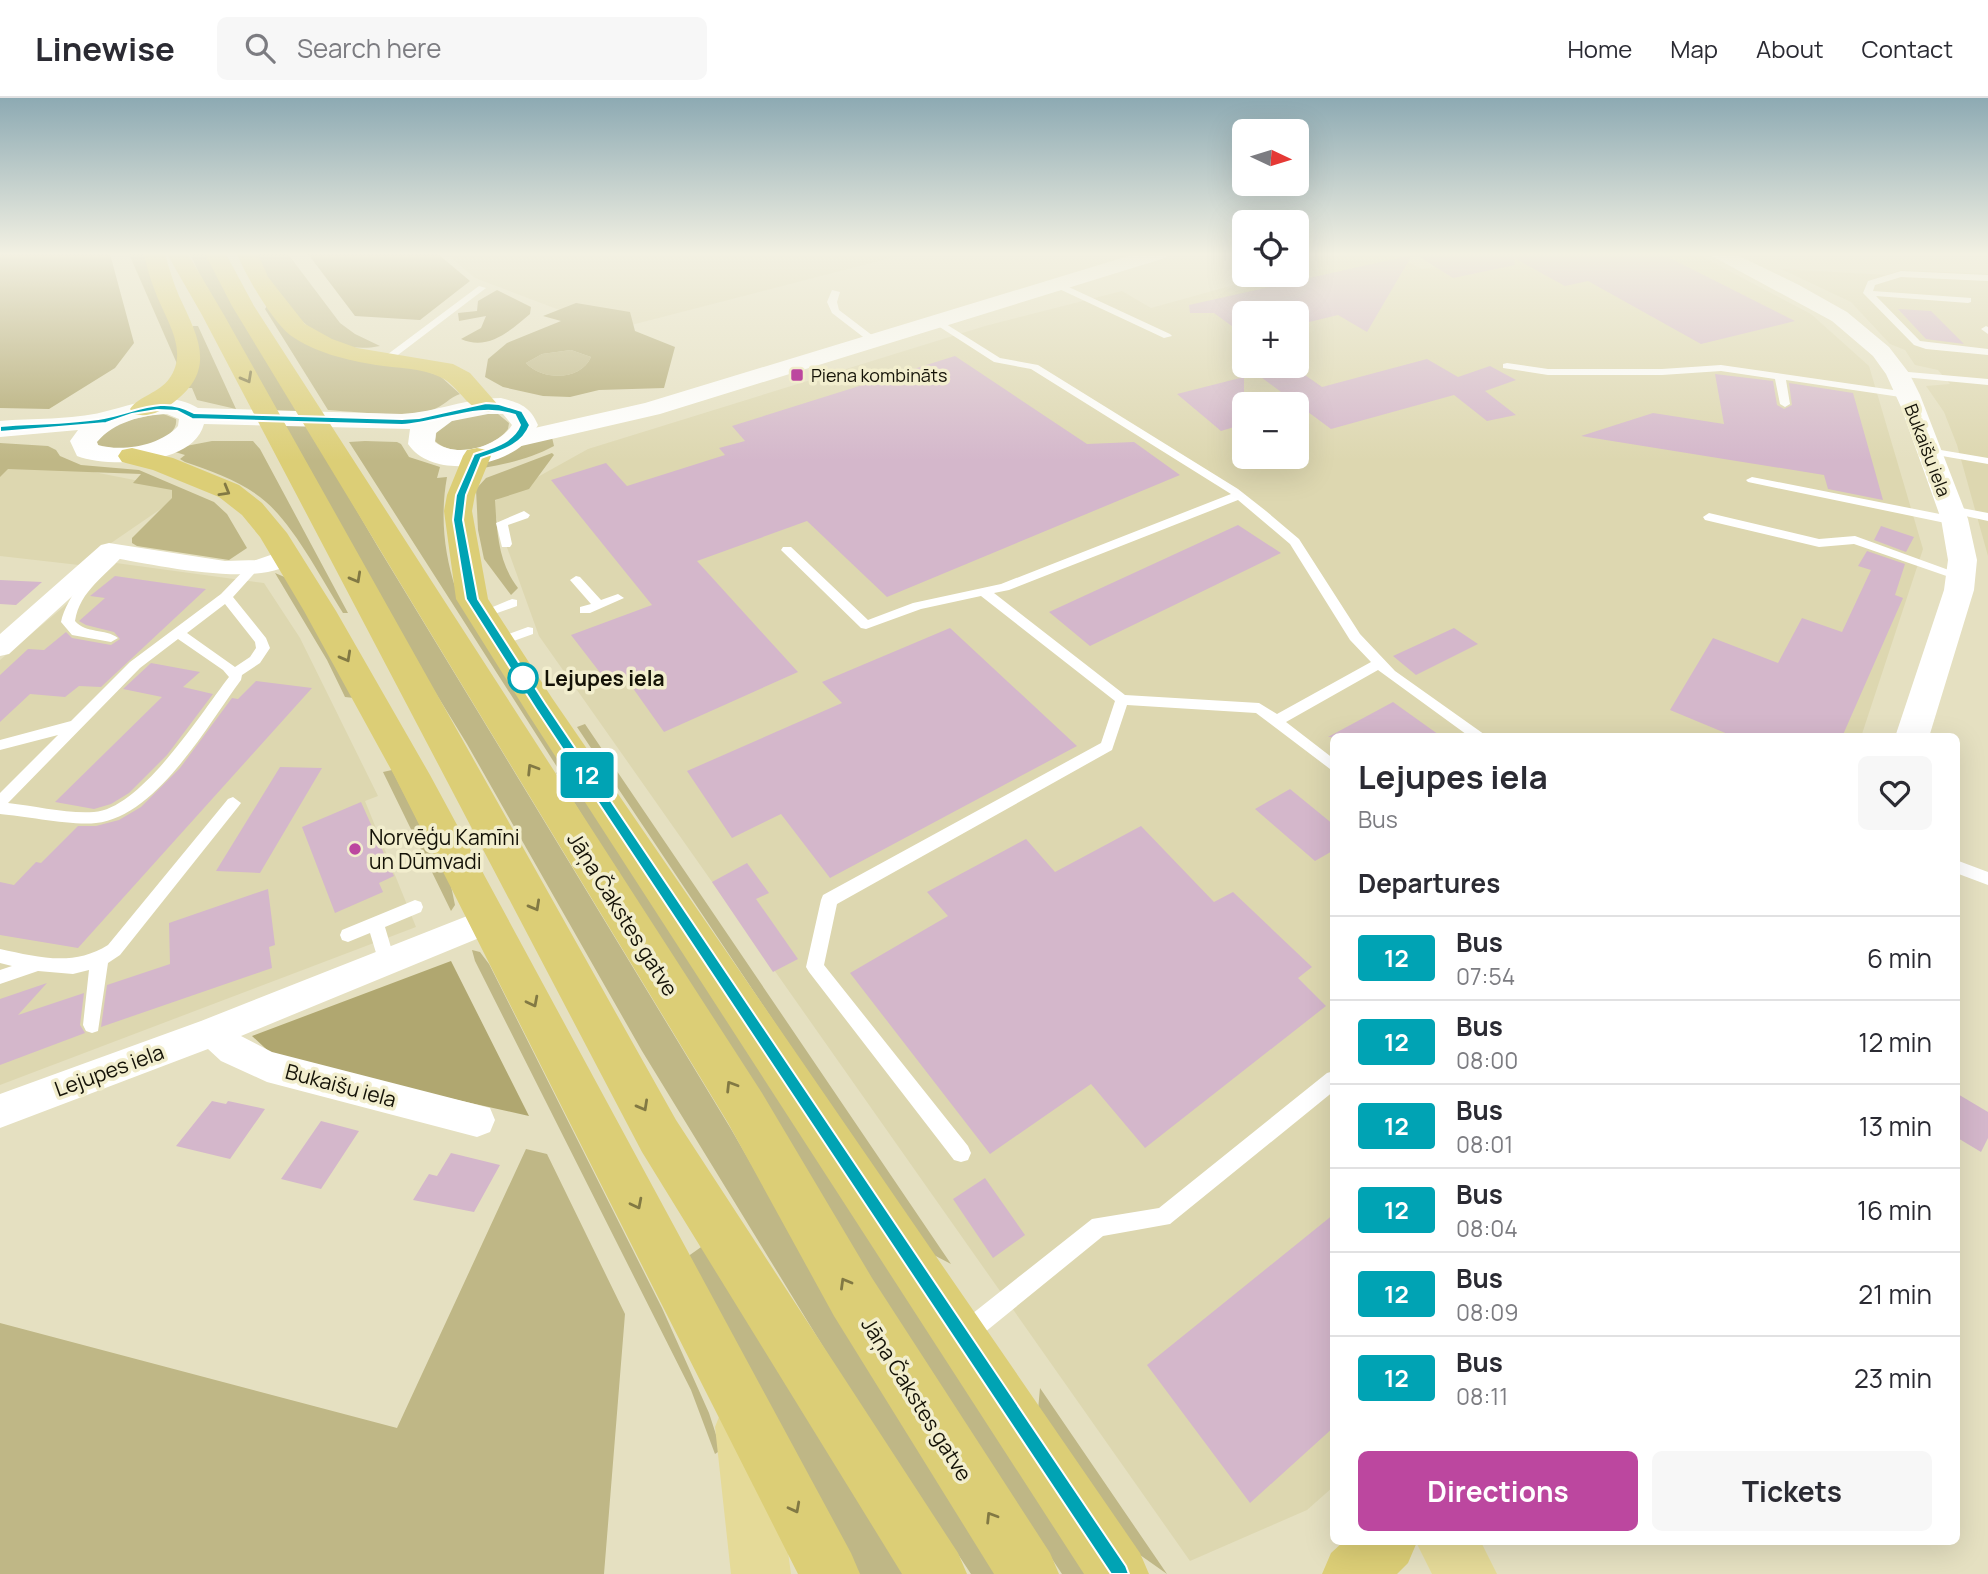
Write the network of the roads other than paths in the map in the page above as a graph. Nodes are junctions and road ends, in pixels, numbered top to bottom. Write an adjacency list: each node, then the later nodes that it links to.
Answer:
1 (181, 323): 22 (highway)
2 (217, 323): 90 (highway, one-way to 90)
3 (253, 323): 91 (highway, Jāņa Čakstes gatve, one-way to 3)
4 (293, 323): 15 (highway)
5 (435, 323): 15 (lane)
6 (850, 323): 13 (lane)
7 (935, 323): 13 (street)
8 (939, 323): 36 (lane)
9 (1139, 323): 12 (lane)
10 (1846, 323): 19 (street, Bukaišu iela)
11 (1897, 323): 14 (lane)
12 (1167, 336)
13 (874, 341): 27 (street)
14 (1988, 352)
15 (387, 359): 21 (highway)
16 (1507, 366): 17 (lane)
17 (1780, 376): 19 (lane); 20 (lane)
18 (1988, 382): 19 (lane)
19 (1902, 384): 31 (street, Bukaišu iela)
20 (1785, 404)
21 (486, 406): 23 (main road); 27 (main road)
22 (143, 409): 24 (main road); 25 (main road)
23 (442, 416): 26 (main road); 29 (main road)
24 (106, 420): 28 (main road); 30 (main road)
25 (187, 426): 26 (main road); 32 (main road)
26 (338, 426): 29 (main road)
27 (518, 426): 33 (main road)
28 (0, 429): 30 (main road)
29 (420, 438): 33 (main road)
30 (83, 441): 32 (main road)
31 (1929, 451): 34 (lane); 38 (street, Bukaišu iela)
32 (132, 456): 44 (highway, one-way to 44)
33 (477, 456): 84 (highway)
34 (1988, 461)
35 (1752, 480): 38 (lane)
36 (1240, 495): 47 (lane); 55 (lane)
37 (524, 515): 41 (lane)
38 (1953, 516): 40 (lane); 45 (street, Bukaišu iela)
39 (1709, 517): 45 (lane)
40 (1988, 517)
41 (506, 544)
42 (787, 550): 47 (lane)
43 (114, 551): 44 (street); 53 (lane); 54 (street)
44 (269, 562): 48 (lane); 70 (highway, one-way to 70)
45 (1962, 577): 61 (street, Bukaišu iela)
46 (576, 580): 50 (lane)
47 (984, 592): 57 (lane)
48 (226, 597): 52 (lane); 56 (lane)
49 (618, 598): 50 (lane)
50 (599, 605): 51 (lane)
51 (585, 610)
52 (178, 633): 56 (lane); 59 (lane)
53 (111, 638)
54 (0, 648)
55 (1380, 663): 58 (lane); 60 (lane)
56 (235, 673): 66 (lane)
57 (1122, 700): 58 (lane); 83 (lane)
58 (1276, 721): 63 (lane)
59 (77, 725): 62 (lane); 64 (lane)
60 (1475, 733)
61 (1913, 733)
62 (0, 745)
63 (1330, 764)
64 (0, 802)
65 (233, 803): 74 (lane)
66 (0, 808)
67 (1960, 868): 68 (lane)
68 (1988, 879)
69 (415, 907): 71 (lane)
70 (490, 920): 75 (street, Lejupes iela); 85 (highway, one-way to 85)
71 (376, 923): 72 (lane); 75 (lane)
72 (348, 935)
73 (0, 956): 76 (lane)
74 (99, 961): 76 (lane); 78 (lane)
75 (386, 961): 79 (street, Lejupes iela)
76 (40, 963): 77 (lane)
77 (0, 977)
78 (92, 1025)
79 (213, 1032): 81 (street, Lejupes iela); 82 (street, Bukaišu iela)
80 (1330, 1082): 84 (lane)
81 (0, 1111)
82 (477, 1120)
83 (961, 1153)
84 (961, 1337): 92 (highway)
85 (740, 1404): 88 (main road); 89 (highway, one-way to 89)
86 (1384, 1545): 93 (highway)
87 (1448, 1545): 94 (main road)
88 (761, 1574)
89 (830, 1574)
90 (937, 1574)
91 (1029, 1574)
92 (1119, 1574)
93 (1352, 1574)
94 (1467, 1574)

